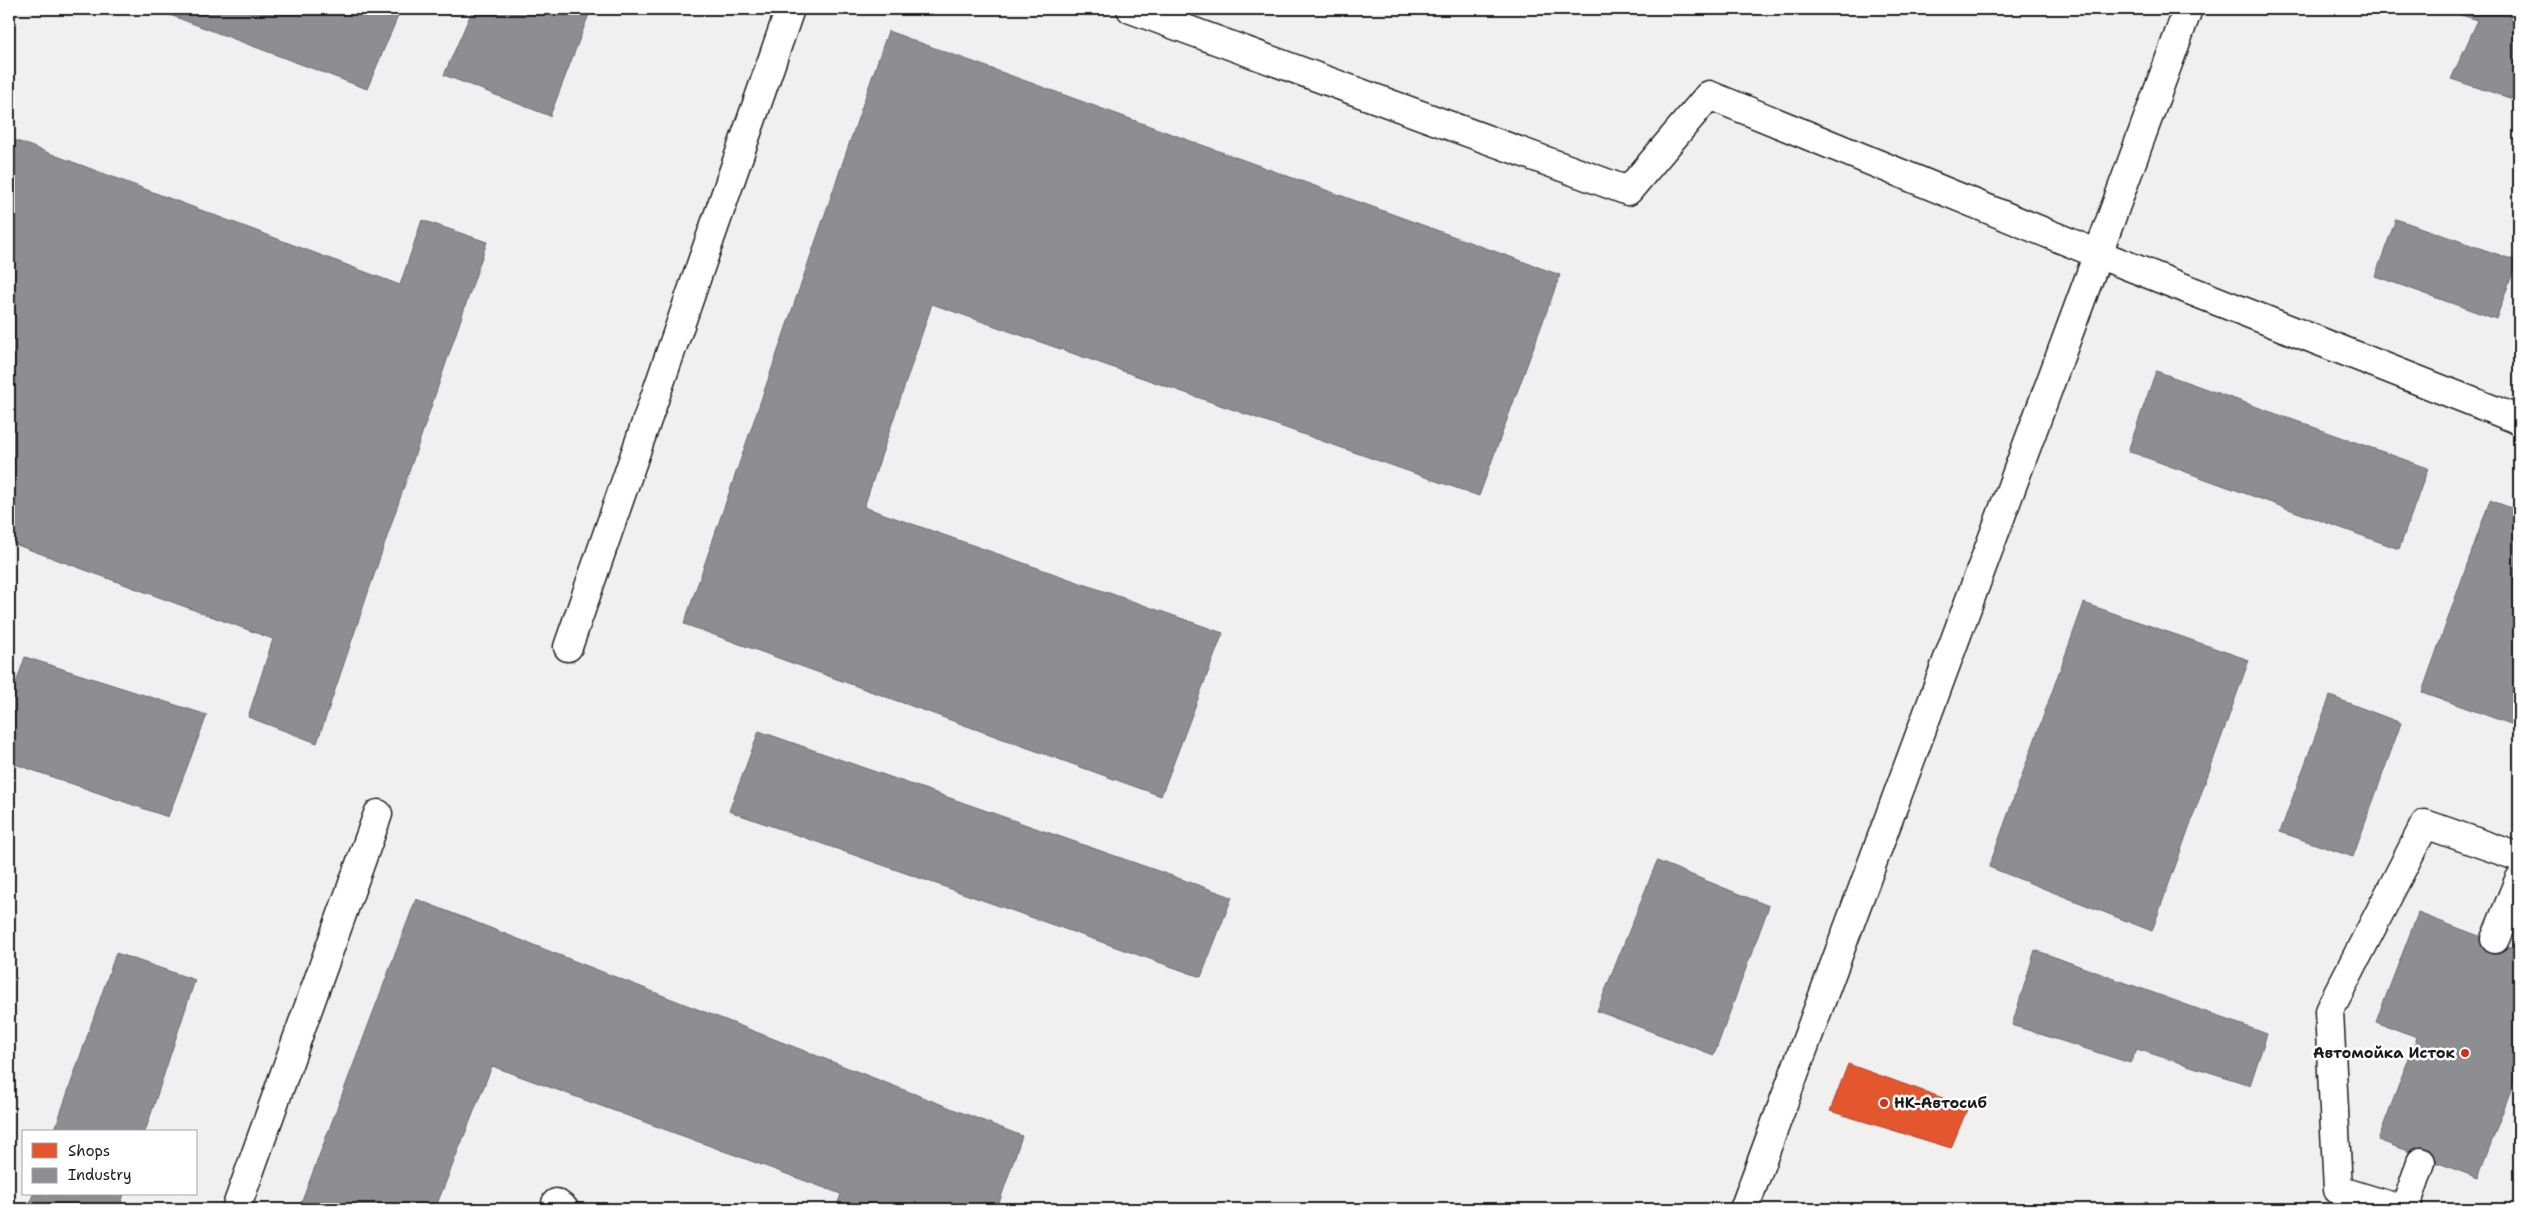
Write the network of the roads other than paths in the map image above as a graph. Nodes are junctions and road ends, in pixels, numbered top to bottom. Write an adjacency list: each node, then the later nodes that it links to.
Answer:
1 (790, 9): 6 (lane)
2 (1131, 9): 4 (lane)
3 (2188, 9): 4 (lane)
4 (2098, 254): 5 (lane); 13 (lane)
5 (2519, 420)
6 (568, 647)
7 (378, 814): 12 (lane)
8 (2519, 857): 14 (lane)
9 (2519, 880): 10 (lane)
10 (2495, 939)
11 (2421, 1162): 15 (lane)
12 (236, 1209)
13 (1744, 1209)
14 (2400, 1209)
15 (2406, 1209)

